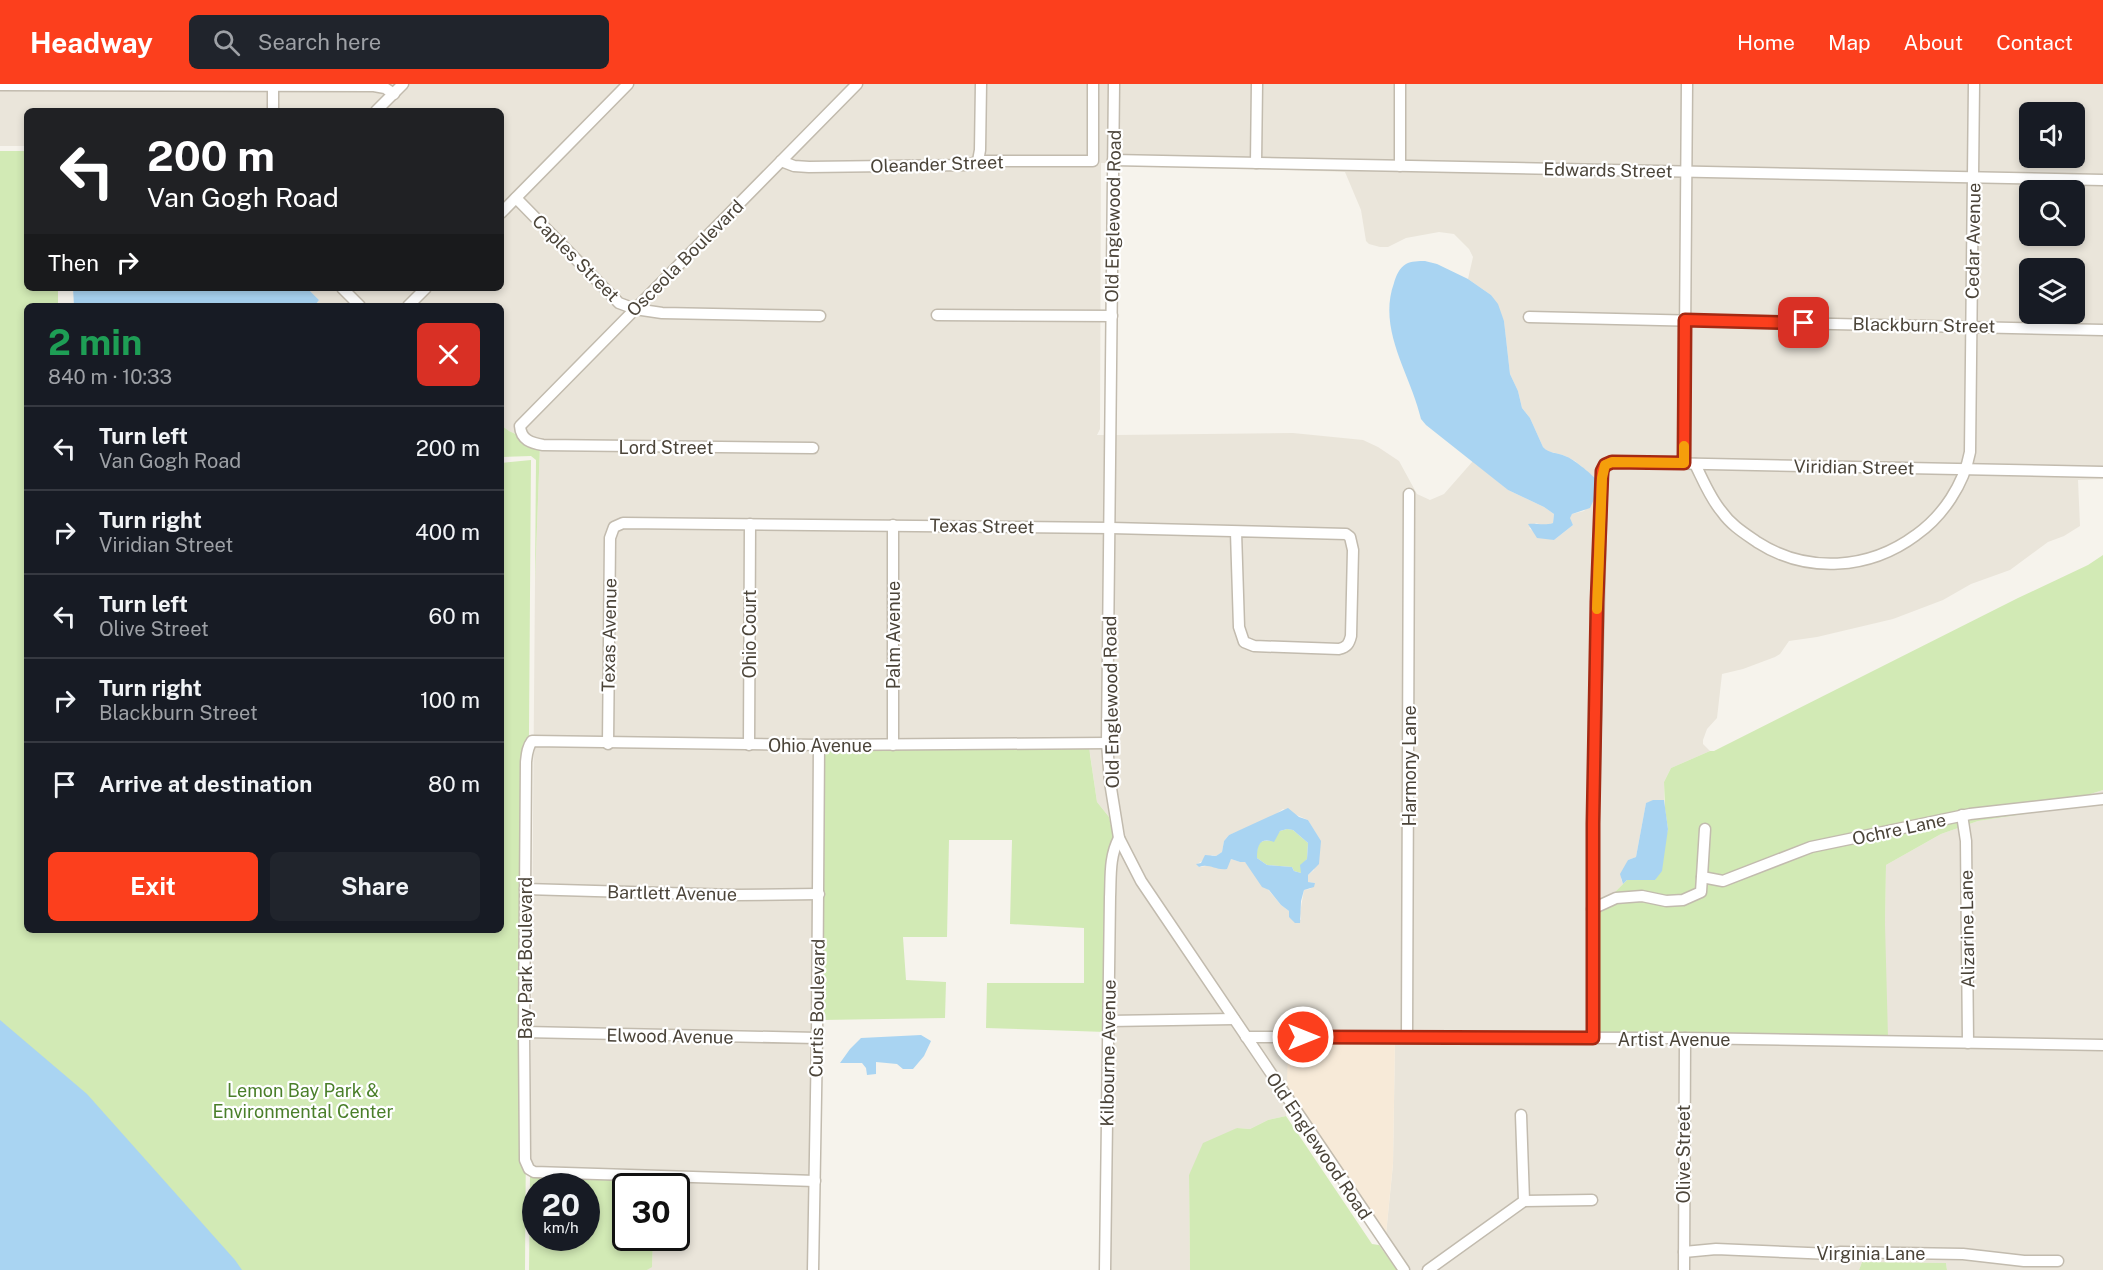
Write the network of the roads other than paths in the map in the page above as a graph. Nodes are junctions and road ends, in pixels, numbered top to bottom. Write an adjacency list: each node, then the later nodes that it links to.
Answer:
1 (403, 84): 13 (street)
2 (628, 84): 24 (street)
3 (857, 84): 17 (street, Osceola Boulevard)
4 (981, 84): 18 (street)
5 (1093, 84): 18 (street, Oleander Street)
6 (1114, 84): 16 (street, Old Englewood Road)
7 (1257, 84): 19 (street)
8 (1400, 84): 20 (street)
9 (1687, 84): 21 (street)
10 (1974, 84): 22 (street, Cedar Avenue)
11 (0, 85): 12 (street)
12 (273, 85): 13 (street); 14 (street)
13 (394, 94): 15 (street)
14 (273, 108)
15 (379, 108)
16 (1113, 160): 19 (street, Edwards Street); 33 (street, Old Englewood Road)
17 (781, 161): 18 (street, Oleander Street); 30 (street, Osceola Boulevard)
18 (978, 161)
19 (1256, 163): 20 (street, Edwards Street)
20 (1400, 166): 21 (street, Edwards Street)
21 (1687, 172): 22 (street, Edwards Street); 35 (street)
22 (1974, 177): 23 (street, Edwards Street); 36 (street, Cedar Avenue)
23 (2103, 180)
24 (516, 198): 25 (street); 30 (street, Caples Street)
25 (504, 210)
26 (345, 291): 28 (street)
27 (423, 291): 29 (street)
28 (357, 303)
29 (411, 303)
30 (635, 309): 32 (street, Caples Street); 38 (street, Osceola Boulevard)
31 (937, 315): 33 (street)
32 (820, 316)
33 (1112, 316): 48 (street, Old Englewood Road)
34 (1529, 317): 35 (street, Blackburn Street)
35 (1685, 320): 36 (street, Blackburn Street); 40 (street)
36 (1971, 326): 37 (street, Blackburn Street); 42 (street, Cedar Avenue)
37 (2103, 330)
38 (522, 435): 39 (street, Lord Street)
39 (813, 448)
40 (1684, 463): 41 (street, Viridian Street); 63 (street, Viridian Street)
41 (1695, 464): 42 (street, Viridian Street); 42 (street, Cedar Avenue)
42 (1965, 470): 43 (street, Viridian Street)
43 (2103, 472)
44 (1409, 494): 68 (street, Harmony Lane)
45 (750, 524): 46 (street, Texas Street); 47 (street, Texas Street); 53 (street, Ohio Court)
46 (893, 525): 48 (street, Texas Street); 54 (street, Palm Avenue)
47 (614, 527): 52 (street, Texas Avenue)
48 (1111, 528): 49 (street, Texas Street); 51 (street, Old Englewood Road)
49 (1236, 532): 49 (street, Texas Street)
50 (532, 741): 52 (street, Ohio Avenue); 61 (street, Bay Park Boulevard)
51 (1107, 743): 54 (street, Ohio Avenue); 59 (street, Old Englewood Road)
52 (608, 744): 53 (street, Ohio Avenue)
53 (749, 745): 55 (street, Ohio Avenue)
54 (893, 745): 55 (street, Ohio Avenue)
55 (819, 746): 62 (street, Curtis Boulevard)
56 (2103, 799): 57 (street, Ochre Lane)
57 (1962, 815): 60 (street, Ochre Lane); 72 (street, Alizarine Lane)
58 (1705, 829): 60 (street)
59 (1119, 838): 64 (street, Old Englewood Road); 65 (street, Kilbourne Avenue)
60 (1702, 877): 63 (street)
61 (525, 889): 62 (street, Bartlett Avenue); 66 (street, Bay Park Boulevard)
62 (819, 894): 69 (street, Curtis Boulevard)
63 (1592, 909): 70 (street)
64 (1234, 1019): 65 (street); 67 (street, Old Englewood Road)
65 (1109, 1021): 81 (street, Kilbourne Avenue)
66 (524, 1032): 69 (street, Elwood Avenue); 75 (street, Bay Park Boulevard)
67 (1246, 1037): 68 (street, Artist Avenue); 82 (street, Old Englewood Road)
68 (1407, 1037): 70 (street, Artist Avenue)
69 (817, 1038): 75 (street, Curtis Boulevard)
70 (1593, 1038): 71 (street, Artist Avenue)
71 (1684, 1038): 72 (street, Artist Avenue); 78 (street, Olive Street)
72 (1968, 1043): 73 (street, Artist Avenue)
73 (2103, 1045)
74 (1521, 1115): 77 (street)
75 (815, 1181): 80 (street, Curtis Boulevard)
76 (1592, 1200): 77 (street)
77 (1524, 1201): 83 (street)
78 (1683, 1252): 79 (street, Virginia Lane); 84 (street, Olive Street)
79 (2058, 1261)
80 (813, 1270)
81 (1105, 1270)
82 (1404, 1270)
83 (1428, 1270)
84 (1684, 1270)

